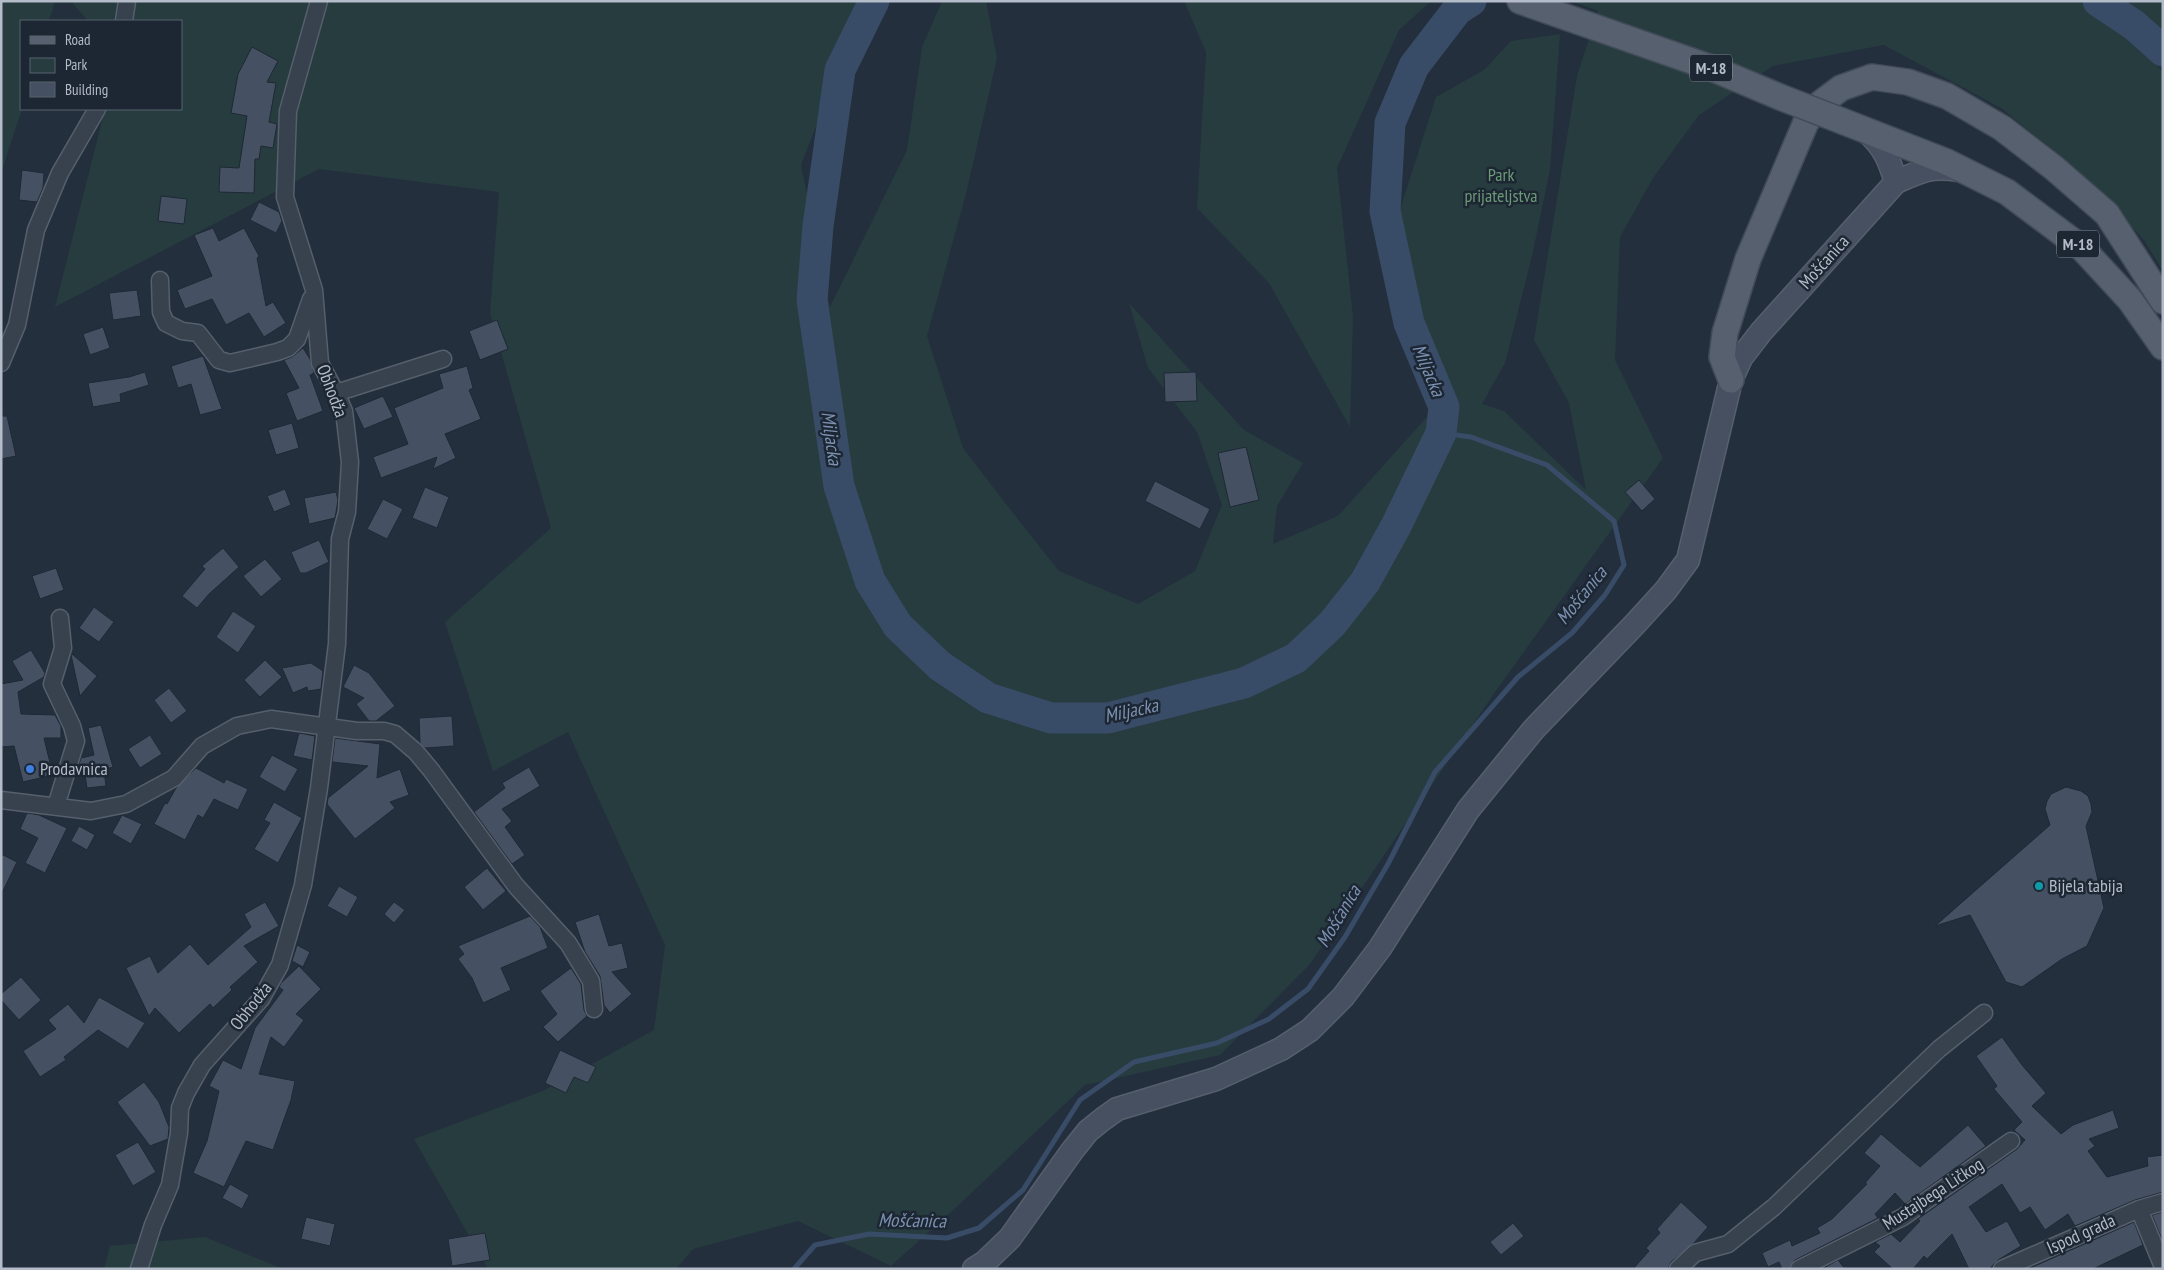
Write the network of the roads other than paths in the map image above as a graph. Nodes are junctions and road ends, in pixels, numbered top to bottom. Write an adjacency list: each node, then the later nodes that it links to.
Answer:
1 (127, 1): 4 (street)
2 (319, 1): 10 (street, Obhodža)
3 (1520, 1): 6 (main road, M-18, bridge)
4 (124, 20)
5 (96, 110): 14 (street)
6 (1866, 131): 7 (main road, M-18); 8 (main road)
7 (1967, 172): 8 (main road, Mošćanica); 12 (main road, M-18)
8 (1896, 182): 15 (main road, Mošćanica)
9 (160, 280): 10 (street)
10 (314, 290): 16 (street, Obhodža)
11 (2163, 301): 15 (main road)
12 (2163, 347)
13 (443, 359): 16 (street)
14 (1, 362)
15 (1731, 380): 28 (main road, Mošćanica)
16 (336, 393): 18 (street, Obhodža)
17 (60, 618): 20 (street)
18 (327, 727): 20 (street); 21 (street); 27 (street, Obhodža)
19 (1, 800): 20 (street)
20 (56, 806)
21 (594, 1009)
22 (1984, 1013): 29 (street)
23 (2010, 1141): 30 (street, Mustajbega Ličkog)
24 (2163, 1202): 25 (street, Ispod grada)
25 (2139, 1208): 26 (street); 31 (street, Ispod grada)
26 (2163, 1267)
27 (139, 1269)
28 (974, 1269)
29 (1678, 1269)
30 (1799, 1269)
31 (2002, 1269)

